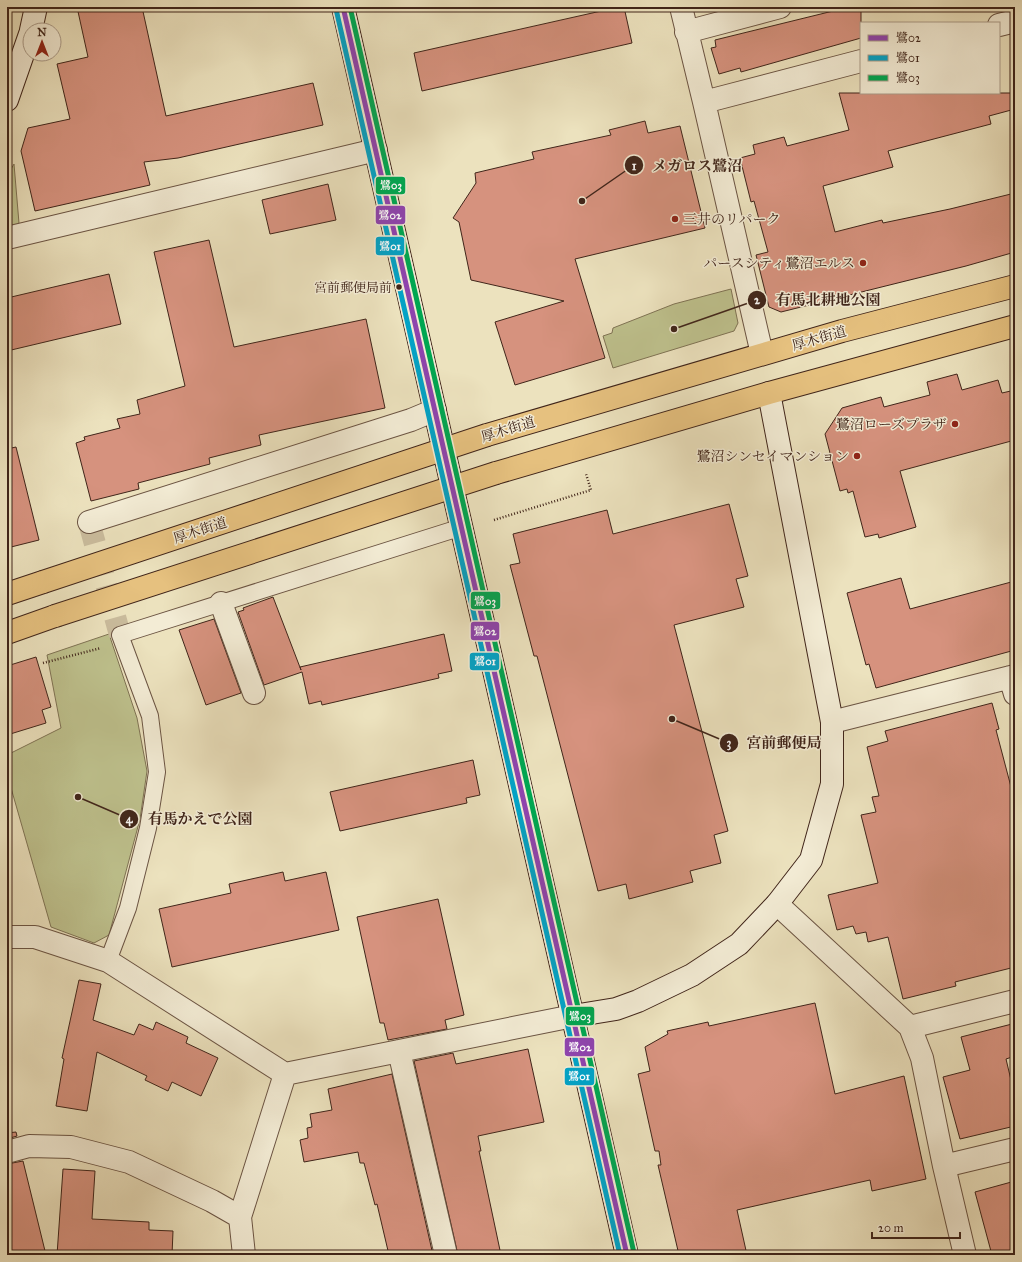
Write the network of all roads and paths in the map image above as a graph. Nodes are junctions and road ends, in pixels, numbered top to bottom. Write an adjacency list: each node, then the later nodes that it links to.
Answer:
1 (36, 7): 6 (street)
2 (343, 7): 13 (street)
3 (680, 7): 8 (street)
4 (780, 7): 8 (street)
5 (1015, 21): 7 (street)
6 (33, 22)
7 (1000, 25)
8 (686, 32): 12 (street)
9 (22, 57): 11 (street)
10 (860, 61): 12 (street)
11 (7, 100)
12 (704, 102): 17 (street)
13 (376, 150): 14 (street); 19 (street)
14 (7, 238)
15 (1015, 286): 17 (highway, 厚木街道)
16 (1015, 326): 18 (highway)
17 (762, 354): 24 (highway, 厚木街道, bridge)
18 (769, 392): 26 (highway, bridge); 31 (street)
19 (435, 410): 22 (street); 23 (street)
20 (585, 468): 21 (path)
21 (494, 520)
22 (89, 522)
23 (462, 527): 25 (lane); 36 (street)
24 (7, 594)
25 (222, 603): 27 (lane); 30 (street)
26 (7, 633)
27 (122, 642): 28 (path); 34 (lane)
28 (43, 663)
29 (1013, 682): 31 (street)
30 (254, 693)
31 (832, 722): 32 (street)
32 (778, 904): 36 (street); 37 (street)
33 (7, 936): 34 (street)
34 (108, 961): 39 (street)
35 (1015, 1001): 37 (street)
36 (573, 1016): 38 (street); 46 (street)
37 (910, 1027): 42 (street)
38 (399, 1051): 39 (street); 45 (street)
39 (285, 1074): 43 (street)
40 (1015, 1149): 42 (street)
41 (7, 1152): 43 (street)
42 (944, 1166): 47 (street)
43 (240, 1217): 44 (street)
44 (244, 1255)
45 (446, 1255)
46 (627, 1255)
47 (965, 1255)

